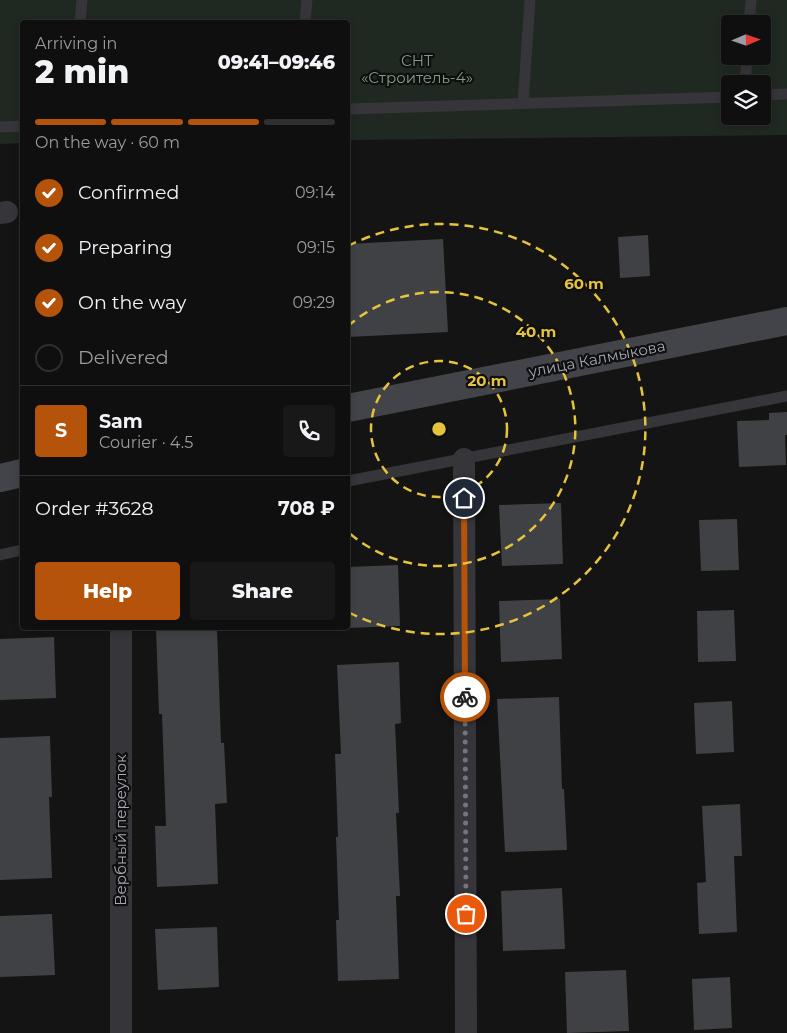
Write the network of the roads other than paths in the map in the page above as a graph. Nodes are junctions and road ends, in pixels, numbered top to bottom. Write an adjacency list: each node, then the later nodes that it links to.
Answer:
1 (82, 0): 6 (lane)
2 (307, 0): 7 (lane)
3 (530, 0): 11 (lane)
4 (751, 0): 5 (lane)
5 (750, 15)
6 (80, 20)
7 (305, 20)
8 (787, 94): 9 (lane)
9 (771, 95)
10 (721, 97): 11 (lane)
11 (524, 103): 12 (lane)
12 (350, 109)
13 (20, 126): 14 (lane)
14 (0, 127)
15 (787, 321): 17 (main road, улица Калмыкова)
16 (787, 396): 18 (lane)
17 (350, 408)
18 (464, 459): 21 (lane); 26 (street)
19 (20, 473): 20 (main road)
20 (0, 478)
21 (350, 481)
22 (20, 550): 23 (lane)
23 (0, 555)
24 (121, 630): 25 (street, Вербный переулок)
25 (121, 1033)
26 (466, 1033)

